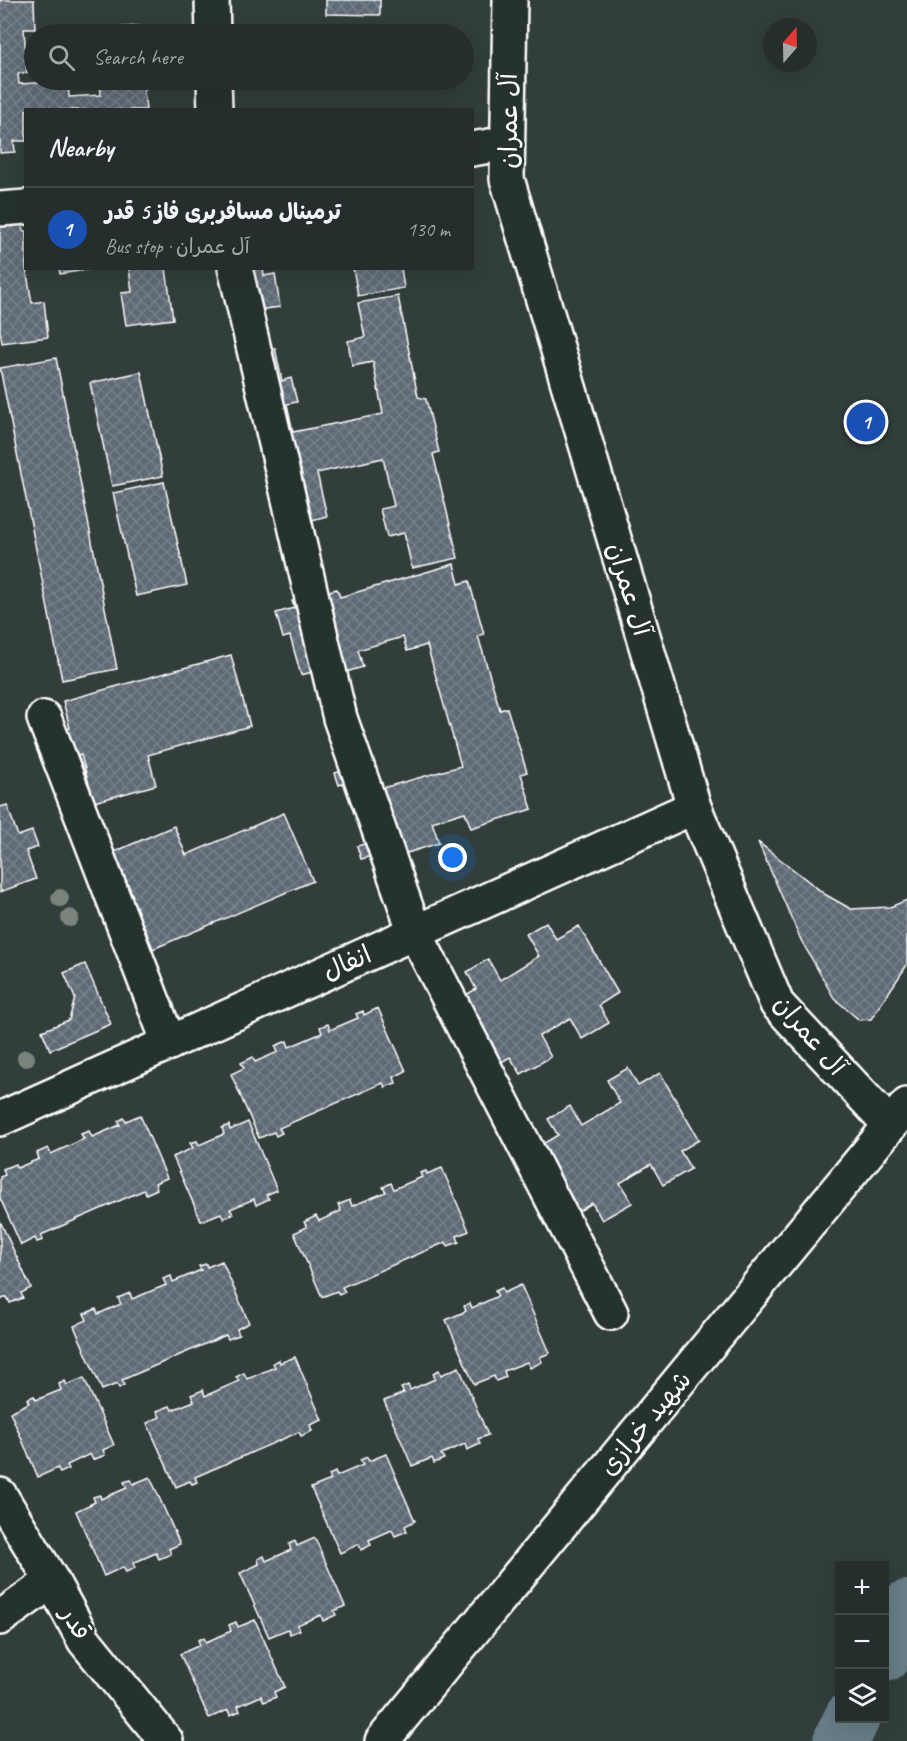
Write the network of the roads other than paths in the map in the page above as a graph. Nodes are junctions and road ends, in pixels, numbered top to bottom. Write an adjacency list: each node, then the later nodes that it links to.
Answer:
1 (212, 0): 3 (street)
2 (510, 0): 6 (street, آل عمران)
3 (213, 24)
4 (214, 90): 5 (street)
5 (215, 108)
6 (507, 143): 7 (street); 12 (street, آل عمران)
7 (474, 149)
8 (24, 207): 9 (street)
9 (0, 209)
10 (235, 270): 13 (street)
11 (44, 718): 14 (street)
12 (694, 807): 13 (street, انفال); 15 (street, آل عمران)
13 (415, 933): 14 (street, انفال); 17 (street)
14 (169, 1043): 16 (street, انفال)
15 (899, 1115): 22 (street, شهید خرازی)
16 (0, 1119)
17 (611, 1314)
18 (0, 1495): 19 (street, قدر)
19 (52, 1581): 20 (street); 21 (street, قدر)
20 (0, 1618)
21 (166, 1741)
22 (382, 1741)

